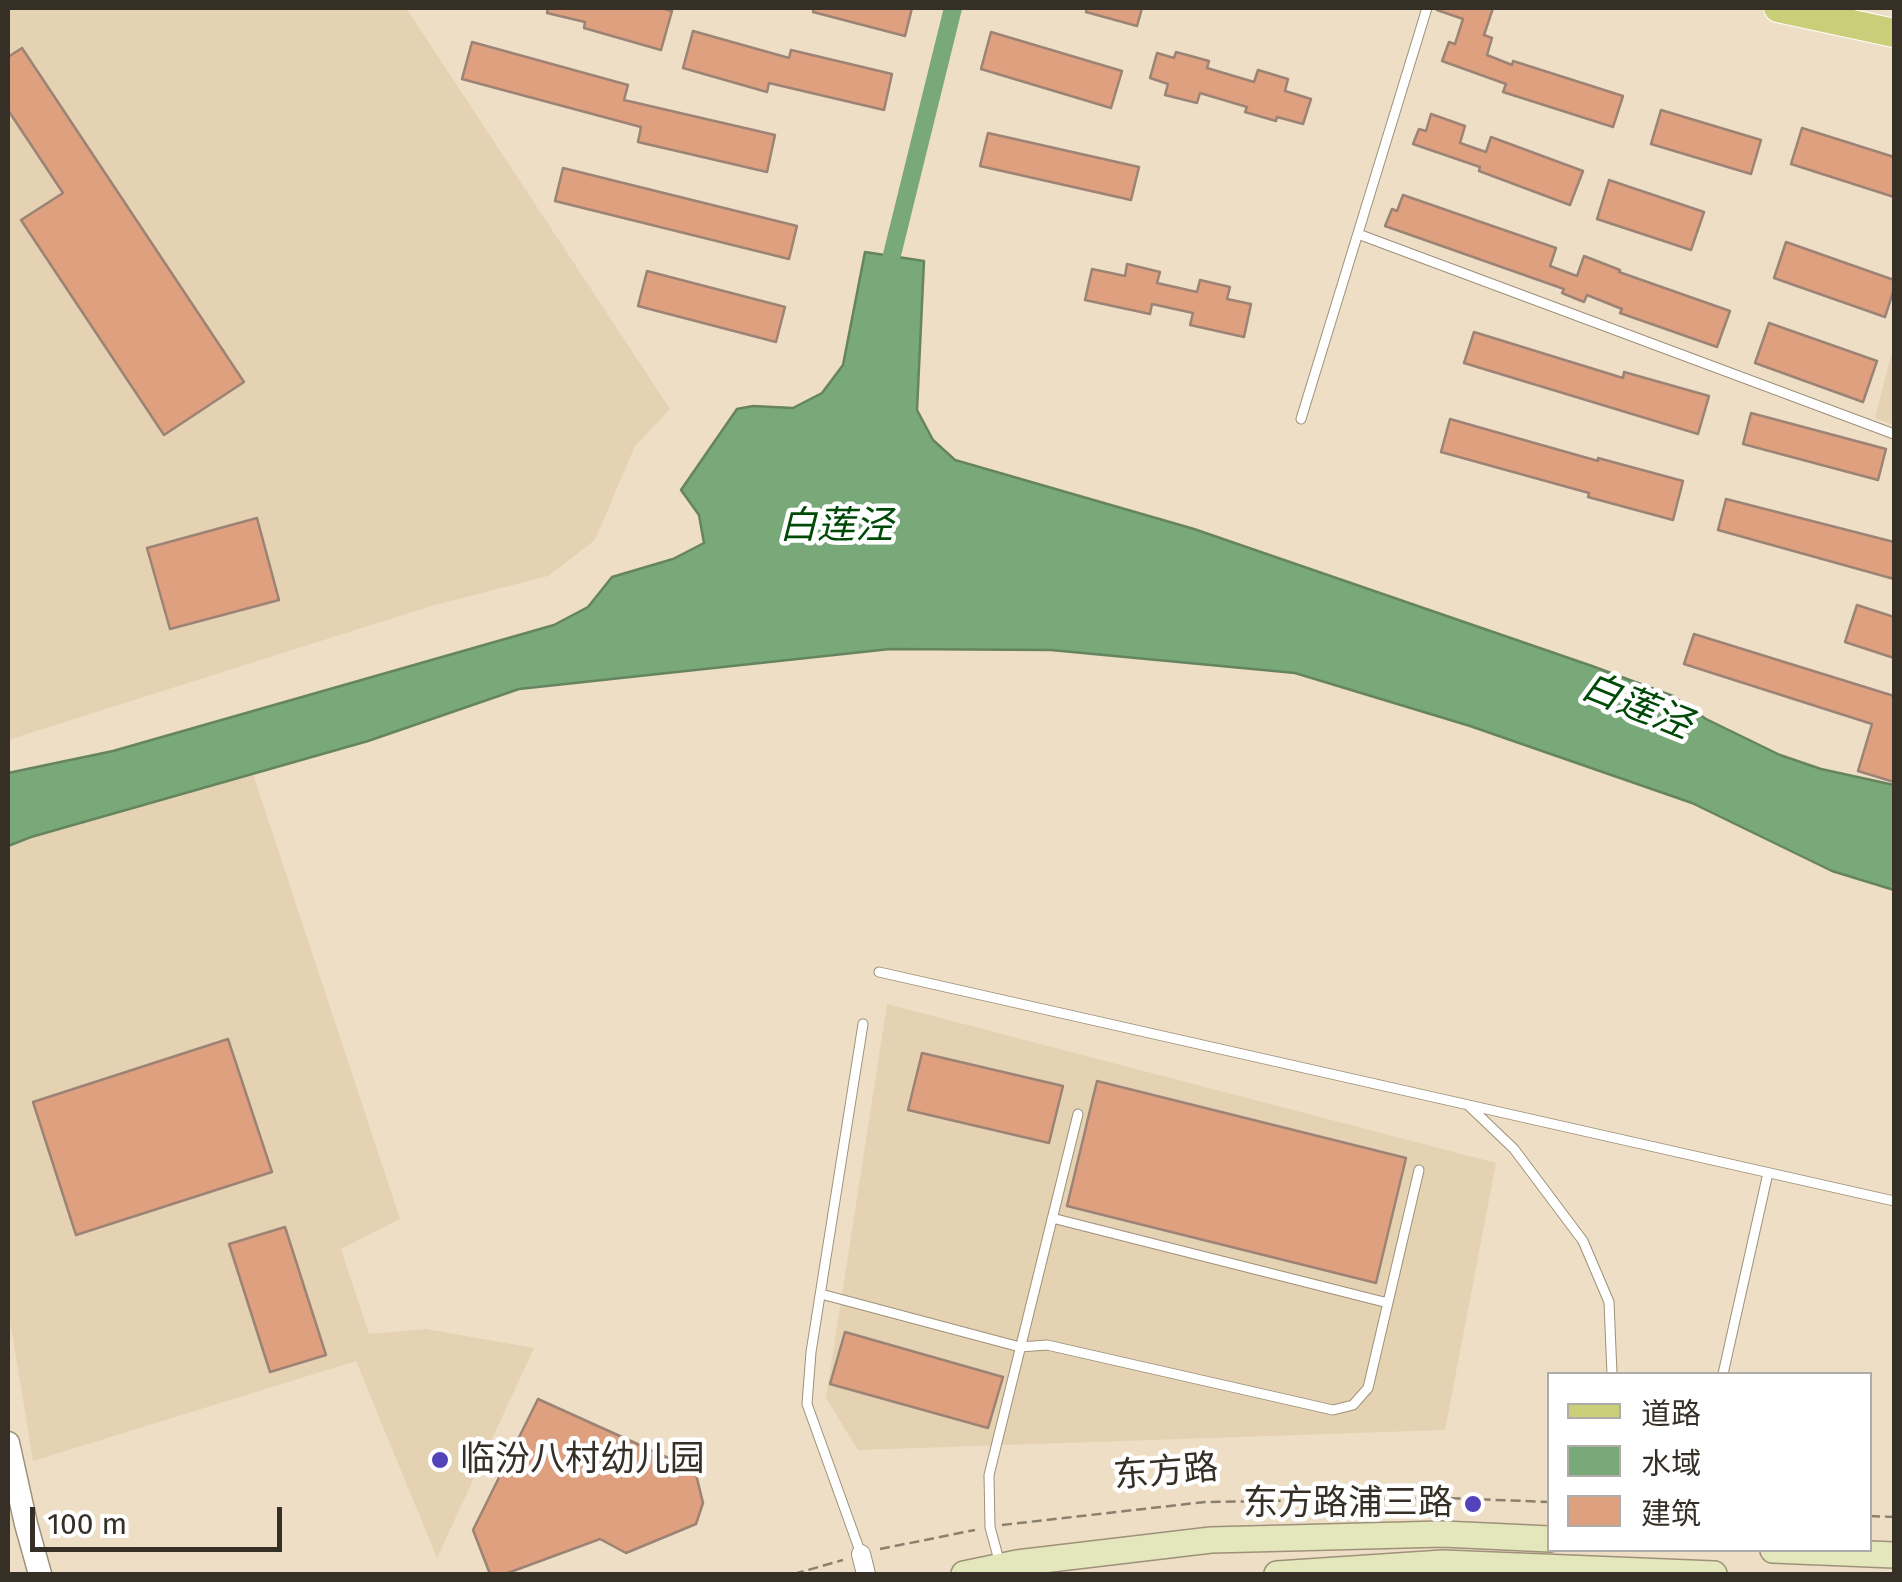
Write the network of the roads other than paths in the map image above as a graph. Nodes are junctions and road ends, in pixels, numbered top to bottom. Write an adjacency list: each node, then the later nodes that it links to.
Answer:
1 (1427, 8): 4 (lane)
2 (1778, 8): 3 (main road)
3 (1894, 33)
4 (1358, 234): 5 (lane); 6 (lane)
5 (1302, 419)
6 (1894, 434)
7 (879, 972): 9 (lane)
8 (863, 1024): 15 (lane)
9 (1468, 1105): 12 (lane); 18 (lane)
10 (1078, 1114): 14 (lane)
11 (1420, 1170): 16 (lane)
12 (1768, 1173): 13 (lane); 19 (lane)
13 (1894, 1202)
14 (1052, 1218): 16 (lane); 17 (lane)
15 (820, 1294): 17 (lane); 23 (lane)
16 (1388, 1302): 17 (lane)
17 (1020, 1348): 25 (lane)
18 (1612, 1372)
19 (1724, 1372)
20 (8, 1443): 26 (street)
21 (1547, 1539): 25 (main road, 东方路)
22 (1821, 1552): 24 (main road)
23 (861, 1554): 27 (street)
24 (1894, 1555)
25 (1000, 1566): 28 (main road, 东方路)
26 (40, 1574)
27 (866, 1574)
28 (964, 1574)
29 (1277, 1574): 30 (main road)
30 (1714, 1574)

